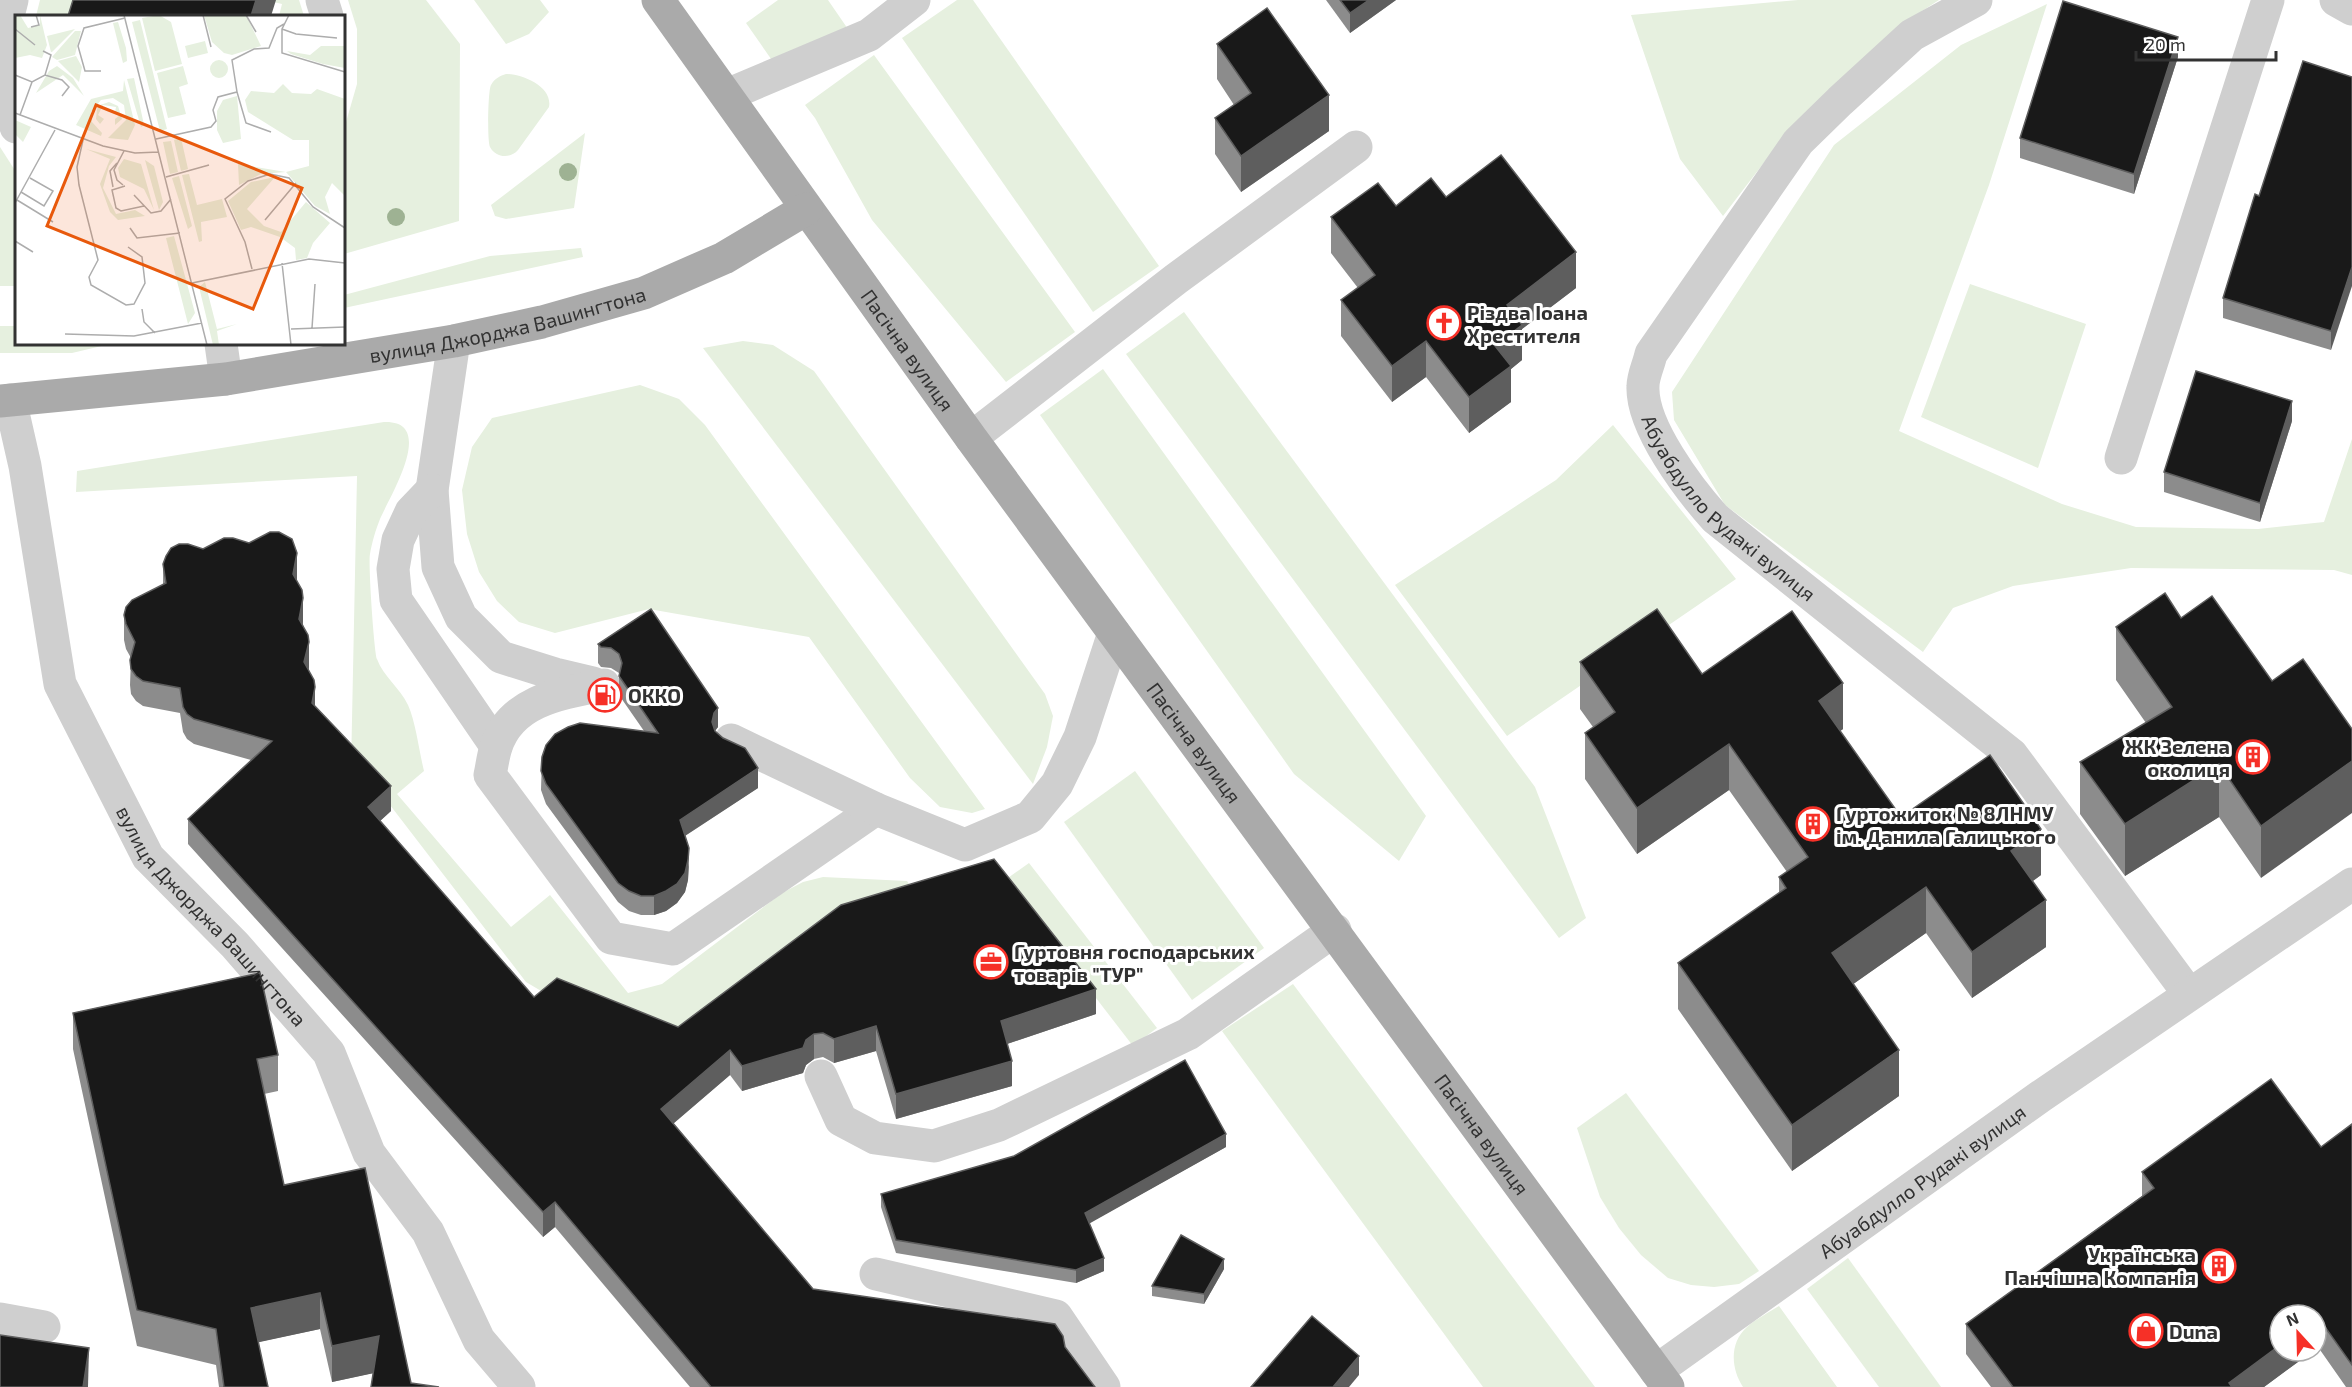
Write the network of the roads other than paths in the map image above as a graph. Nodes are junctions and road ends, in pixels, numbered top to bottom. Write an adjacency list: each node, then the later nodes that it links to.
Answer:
1 (12, 0): 11 (street)
2 (322, 0): 9 (street)
3 (658, 0): 10 (main road, Пасічна вулиця)
4 (915, 0): 10 (street)
5 (1976, 0): 27 (street, Абуабдулло Рудакі вулиця)
6 (2268, 0): 19 (street)
7 (2336, 0): 8 (street)
8 (2352, 9)
9 (327, 15)
10 (727, 95): 13 (main road, Пасічна вулиця)
11 (15, 124)
12 (1356, 147): 18 (street)
13 (806, 209): 14 (main road, вулиця Джорджа Вашингтона); 18 (main road, Пасічна вулиця)
14 (454, 341): 16 (main road, вулиця Джорджа Вашингтона); 20 (street)
15 (221, 345): 16 (street)
16 (226, 379): 17 (main road, вулиця Джорджа Вашингтона)
17 (5, 400): 33 (street, вулиця Джорджа Вашингтона)
18 (971, 438): 21 (main road, Пасічна вулиця)
19 (2121, 458)
20 (432, 490): 23 (street); 23 (street)
21 (1114, 633): 24 (street); 26 (main road, Пасічна вулиця)
22 (731, 740): 24 (street)
23 (496, 746): 24 (street)
24 (876, 809)
25 (2352, 884): 27 (street, Абуабдулло Рудакі вулиця)
26 (1335, 930): 28 (street); 32 (main road, Пасічна вулиця)
27 (2189, 994): 32 (street, Абуабдулло Рудакі вулиця)
28 (821, 1076)
29 (876, 1274): 34 (street)
30 (0, 1319): 31 (street)
31 (44, 1327)
32 (1662, 1379)
33 (519, 1387)
34 (1104, 1387)

